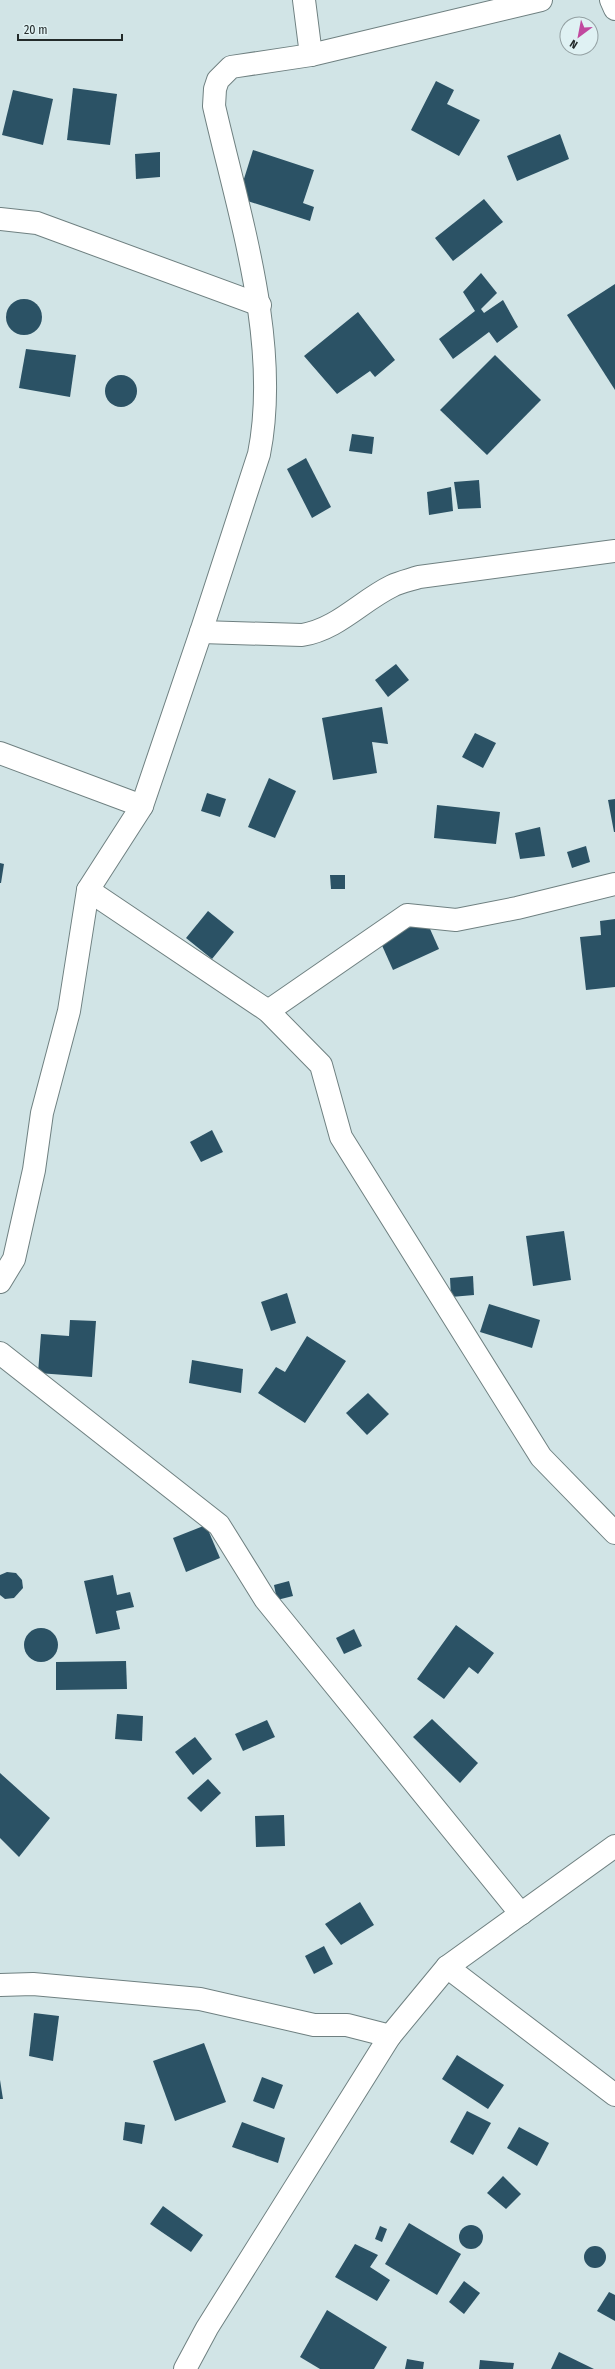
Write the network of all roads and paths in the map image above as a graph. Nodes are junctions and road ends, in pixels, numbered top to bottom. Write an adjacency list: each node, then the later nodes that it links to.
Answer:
1 (304, 0): 5 (street)
2 (541, 0): 5 (street)
3 (611, 0): 4 (street)
4 (615, 9)
5 (311, 55): 7 (street)
6 (0, 219): 7 (street)
7 (260, 305): 9 (street)
8 (615, 551): 9 (street)
9 (202, 632): 11 (street)
10 (0, 753): 11 (street)
11 (142, 806): 13 (street)
12 (615, 884): 14 (street)
13 (88, 890): 14 (street); 15 (street)
14 (268, 1011): 17 (street)
15 (0, 1282)
16 (0, 1354): 19 (street)
17 (615, 1533)
18 (615, 1846): 19 (street)
19 (521, 1914): 20 (street)
20 (447, 1966): 22 (street); 23 (street)
21 (0, 1985): 22 (street)
22 (390, 2036): 24 (street)
23 (615, 2095)
24 (185, 2369)

